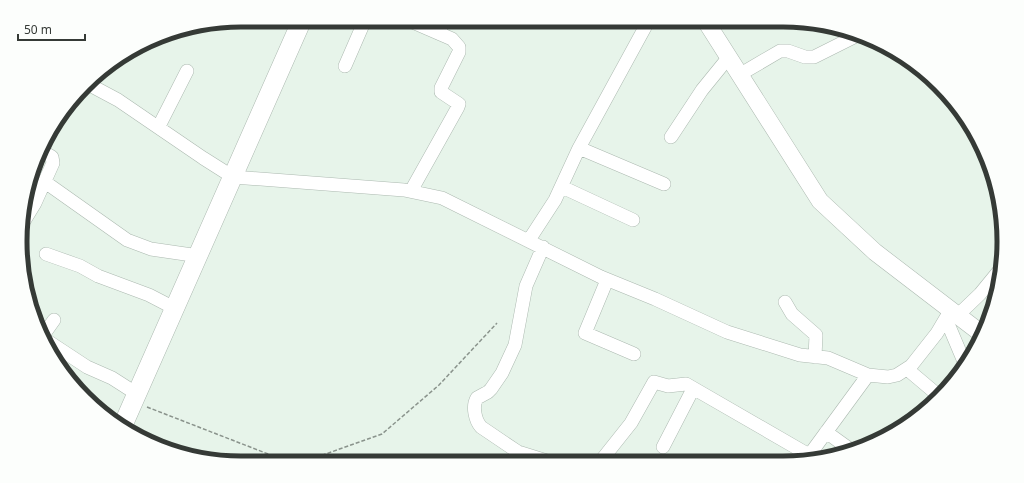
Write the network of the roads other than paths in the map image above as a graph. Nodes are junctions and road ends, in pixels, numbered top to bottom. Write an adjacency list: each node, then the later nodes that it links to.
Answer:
1 (294, 27): 18 (highway)
2 (362, 27): 10 (street)
3 (424, 27): 7 (street)
4 (441, 27): 7 (street)
5 (645, 27): 16 (street)
6 (709, 27): 9 (main road)
7 (438, 33): 22 (street)
8 (852, 38): 12 (street)
9 (728, 58): 12 (main road); 15 (street)
10 (345, 66)
11 (187, 71): 14 (street)
12 (739, 75): 33 (main road)
13 (93, 87): 14 (street)
14 (159, 126): 18 (street)
15 (671, 137)
16 (579, 148): 20 (street); 21 (street)
17 (46, 153): 19 (street)
18 (233, 176): 22 (street); 28 (highway)
19 (45, 182): 23 (street); 28 (street)
20 (664, 184)
21 (562, 187): 24 (street); 25 (street)
22 (411, 191): 25 (street)
23 (29, 213)
24 (633, 220)
25 (529, 240): 26 (street)
26 (543, 247): 30 (street); 52 (street)
27 (46, 254): 32 (street)
28 (199, 256): 32 (highway)
29 (994, 277): 33 (street)
30 (607, 280): 38 (street); 39 (street)
31 (785, 302): 39 (street)
32 (176, 309): 45 (highway)
33 (951, 316): 36 (main road); 40 (street); 41 (street)
34 (54, 320): 35 (street)
35 (46, 331)
36 (977, 331)
37 (54, 345): 45 (street)
38 (634, 354)
39 (815, 357): 42 (street)
40 (963, 357)
41 (907, 369): 42 (street); 44 (street)
42 (868, 375): 47 (street)
43 (693, 389): 49 (street); 51 (street); 53 (street)
44 (935, 392)
45 (136, 398): 46 (highway)
46 (125, 422)
47 (826, 432): 48 (street); 50 (street)
48 (846, 446)
49 (663, 447)
50 (810, 454)
51 (802, 455)
52 (531, 456)
53 (605, 456)

